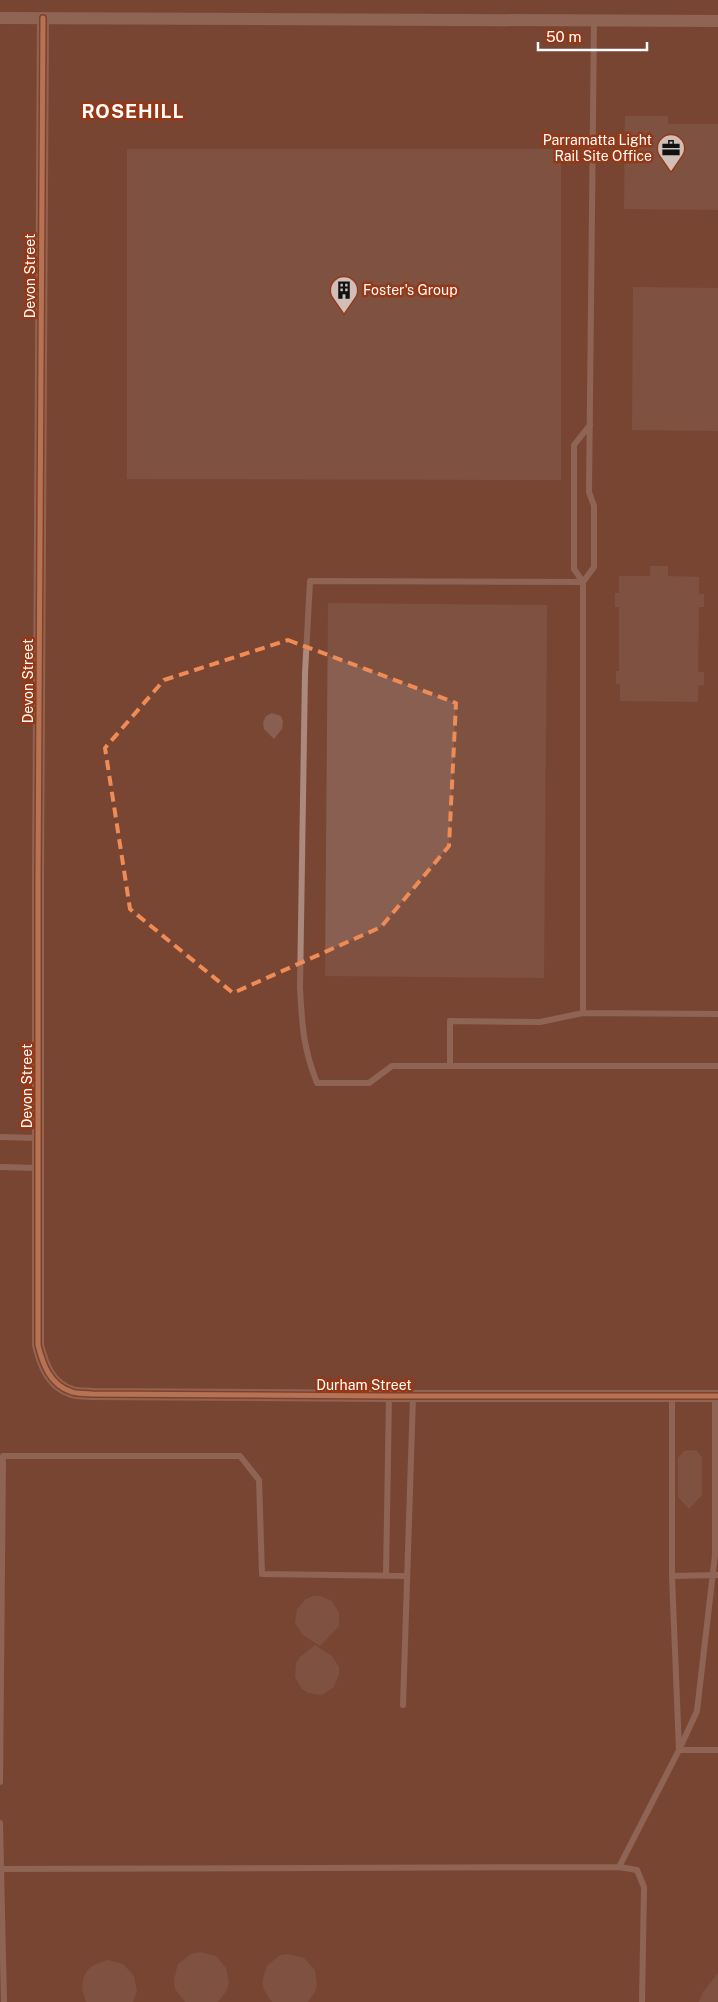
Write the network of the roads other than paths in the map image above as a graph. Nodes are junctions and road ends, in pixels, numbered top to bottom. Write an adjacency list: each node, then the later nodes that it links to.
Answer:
1 (0, 18): 2 (street)
2 (43, 18): 4 (street); 12 (street, Devon Street)
3 (718, 21): 4 (street)
4 (594, 22): 5 (lane)
5 (590, 425): 6 (lane); 6 (lane)
6 (583, 582): 7 (lane); 9 (lane)
7 (583, 1013): 8 (lane); 9 (lane)
8 (718, 1014)
9 (450, 1066): 10 (lane)
10 (718, 1066)
11 (0, 1137): 12 (lane)
12 (38, 1138): 14 (street, Devon Street)
13 (0, 1167): 14 (lane)
14 (38, 1168): 15 (street, Devon Street)
15 (38, 1345): 16 (street, Durham Street)
16 (389, 1396): 17 (street, Durham Street); 20 (lane)
17 (414, 1396): 18 (street, Durham Street); 22 (lane)
18 (672, 1396): 19 (street, Durham Street); 23 (lane)
19 (716, 1396): 21 (lane)
20 (386, 1575): 22 (lane); 27 (lane)
21 (715, 1575): 23 (lane); 25 (lane)
22 (407, 1576): 24 (lane)
23 (672, 1576): 25 (lane)
24 (403, 1706)
25 (679, 1750): 26 (lane); 29 (lane)
26 (718, 1750)
27 (0, 1782)
28 (0, 1823): 30 (lane)
29 (619, 1867): 30 (lane); 32 (lane)
30 (0, 1869): 31 (lane)
31 (4, 2002)
32 (642, 2002)

